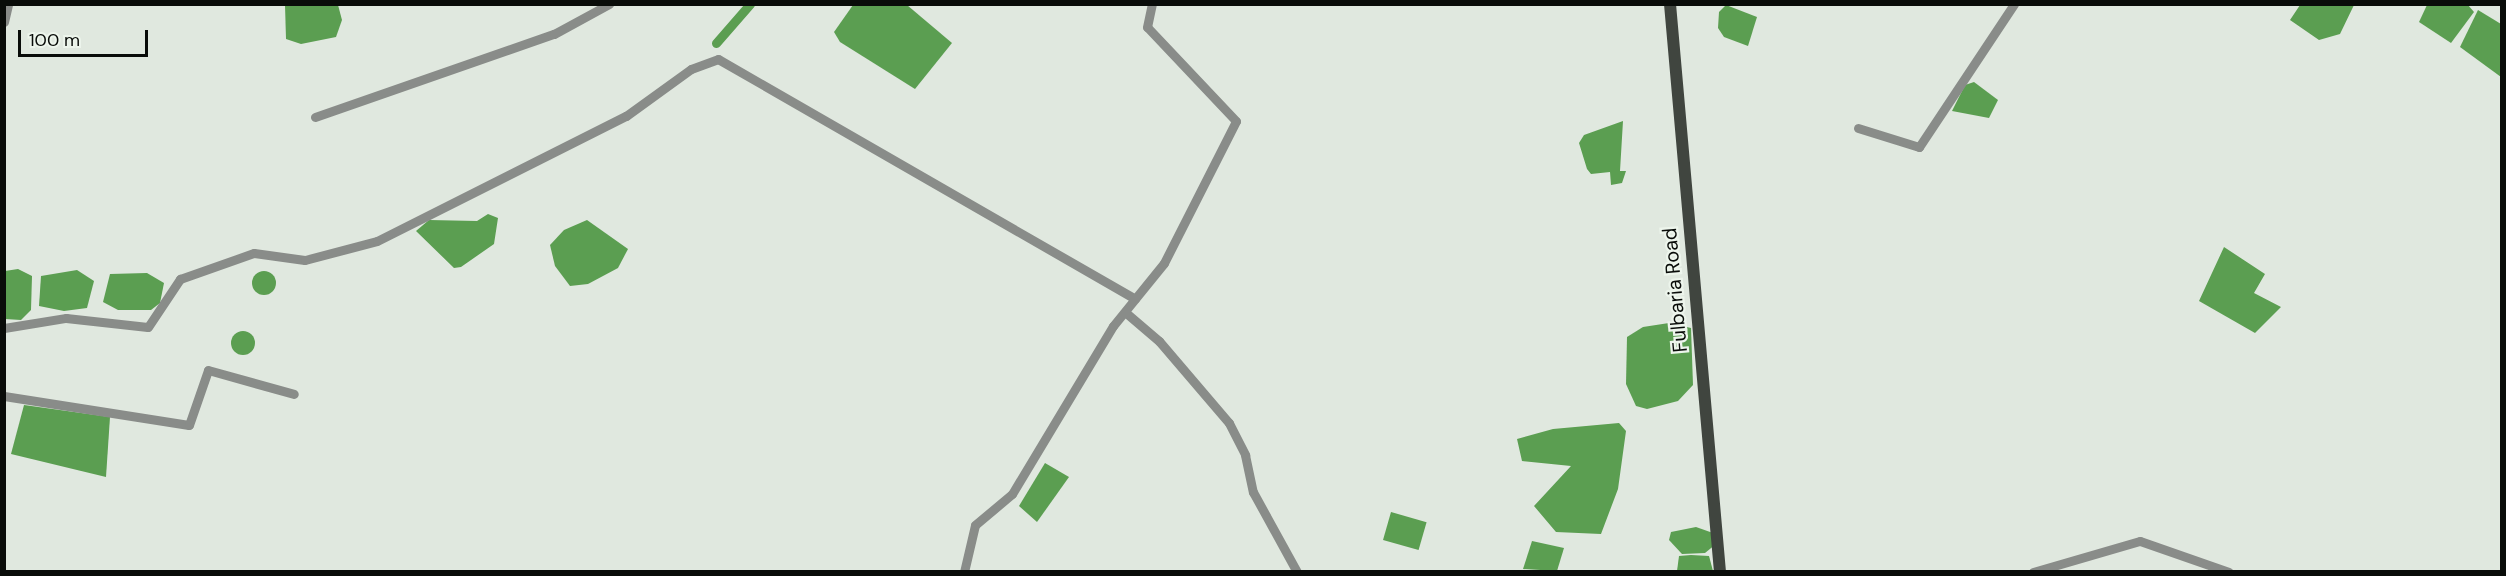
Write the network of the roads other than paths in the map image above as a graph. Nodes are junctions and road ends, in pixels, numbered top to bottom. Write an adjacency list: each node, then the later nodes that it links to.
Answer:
1 (8, 4): 6 (street)
2 (609, 4): 7 (street)
3 (1152, 4): 9 (street)
4 (1670, 4): 16 (main road, Fulbaria Road)
5 (2014, 4): 8 (street)
6 (4, 22)
7 (315, 117)
8 (1858, 128)
9 (1135, 299): 10 (street); 11 (street)
10 (1125, 312): 14 (street); 15 (street)
11 (4, 328)
12 (294, 394): 13 (street)
13 (4, 396)
14 (964, 572)
15 (1297, 572)
16 (1720, 572)
17 (2033, 572): 18 (street)
18 (2229, 572)

